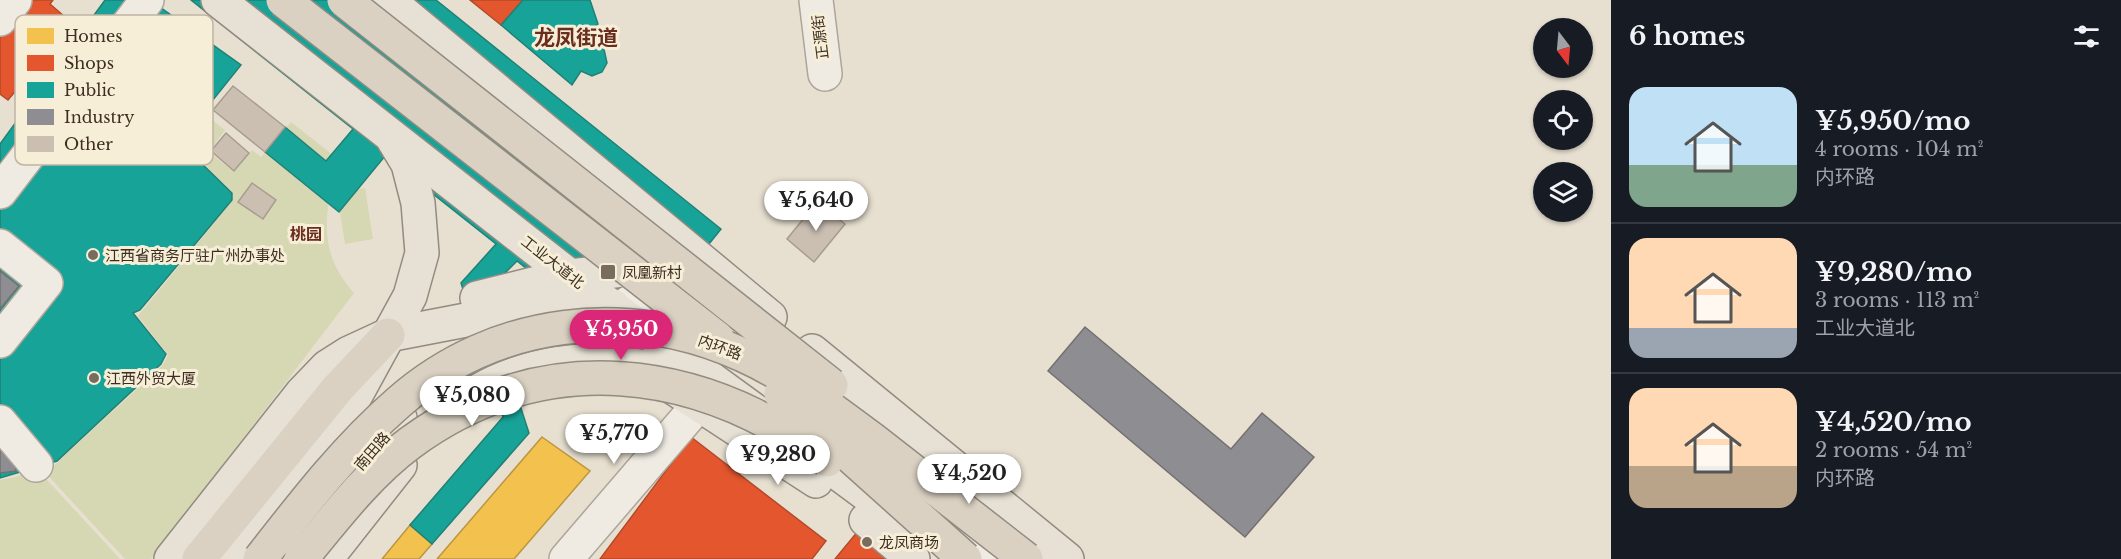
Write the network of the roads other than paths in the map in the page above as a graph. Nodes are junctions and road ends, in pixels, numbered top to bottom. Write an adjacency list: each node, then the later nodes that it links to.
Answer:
1 (15, 0): 9 (street)
2 (147, 0): 8 (street)
3 (218, 0): 12 (main road, 工业大道北)
4 (283, 0): 41 (highway, bridge)
5 (344, 0): 30 (highway, bridge)
6 (816, 0): 11 (street, 正源街)
7 (397, 7): 10 (main road); 12 (main road)
8 (136, 15)
9 (0, 18)
10 (471, 69): 13 (main road); 14 (main road)
11 (825, 74)
12 (326, 85): 13 (main road, 工业大道北)
13 (391, 135): 18 (main road, 工业大道北); 23 (main road)
14 (570, 151): 18 (main road, 南田路); 19 (main road)
15 (21, 165): 16 (street)
16 (0, 192)
17 (0, 246): 24 (street)
18 (540, 253): 20 (main road, 工业大道北); 21 (main road, 南田路)
19 (716, 273): 20 (main road); 22 (street); 30 (main road)
20 (570, 276): 21 (main road); 22 (main road, 工业大道北)
21 (500, 306): 22 (main road); 23 (main road); 35 (main road, 南田路)
22 (616, 308): 25 (main road); 29 (main road); 40 (main road, 工业大道北)
23 (388, 335): 31 (main road); 32 (highway); 33 (main road)
24 (0, 342)
25 (666, 381): 26 (main road); 37 (main road)
26 (700, 404): 38 (street); 39 (main road)
27 (0, 422): 28 (street)
28 (36, 465)
29 (911, 491): 30 (main road); 42 (street)
30 (1055, 557)
31 (171, 559)
32 (199, 559)
33 (236, 559)
34 (260, 559): 43 (highway, 内环路, bridge)
35 (282, 559)
36 (301, 559): 41 (highway, bridge)
37 (326, 559)
38 (566, 559)
39 (913, 559)
40 (952, 559)
41 (963, 559)
42 (995, 559)
43 (1026, 559)

